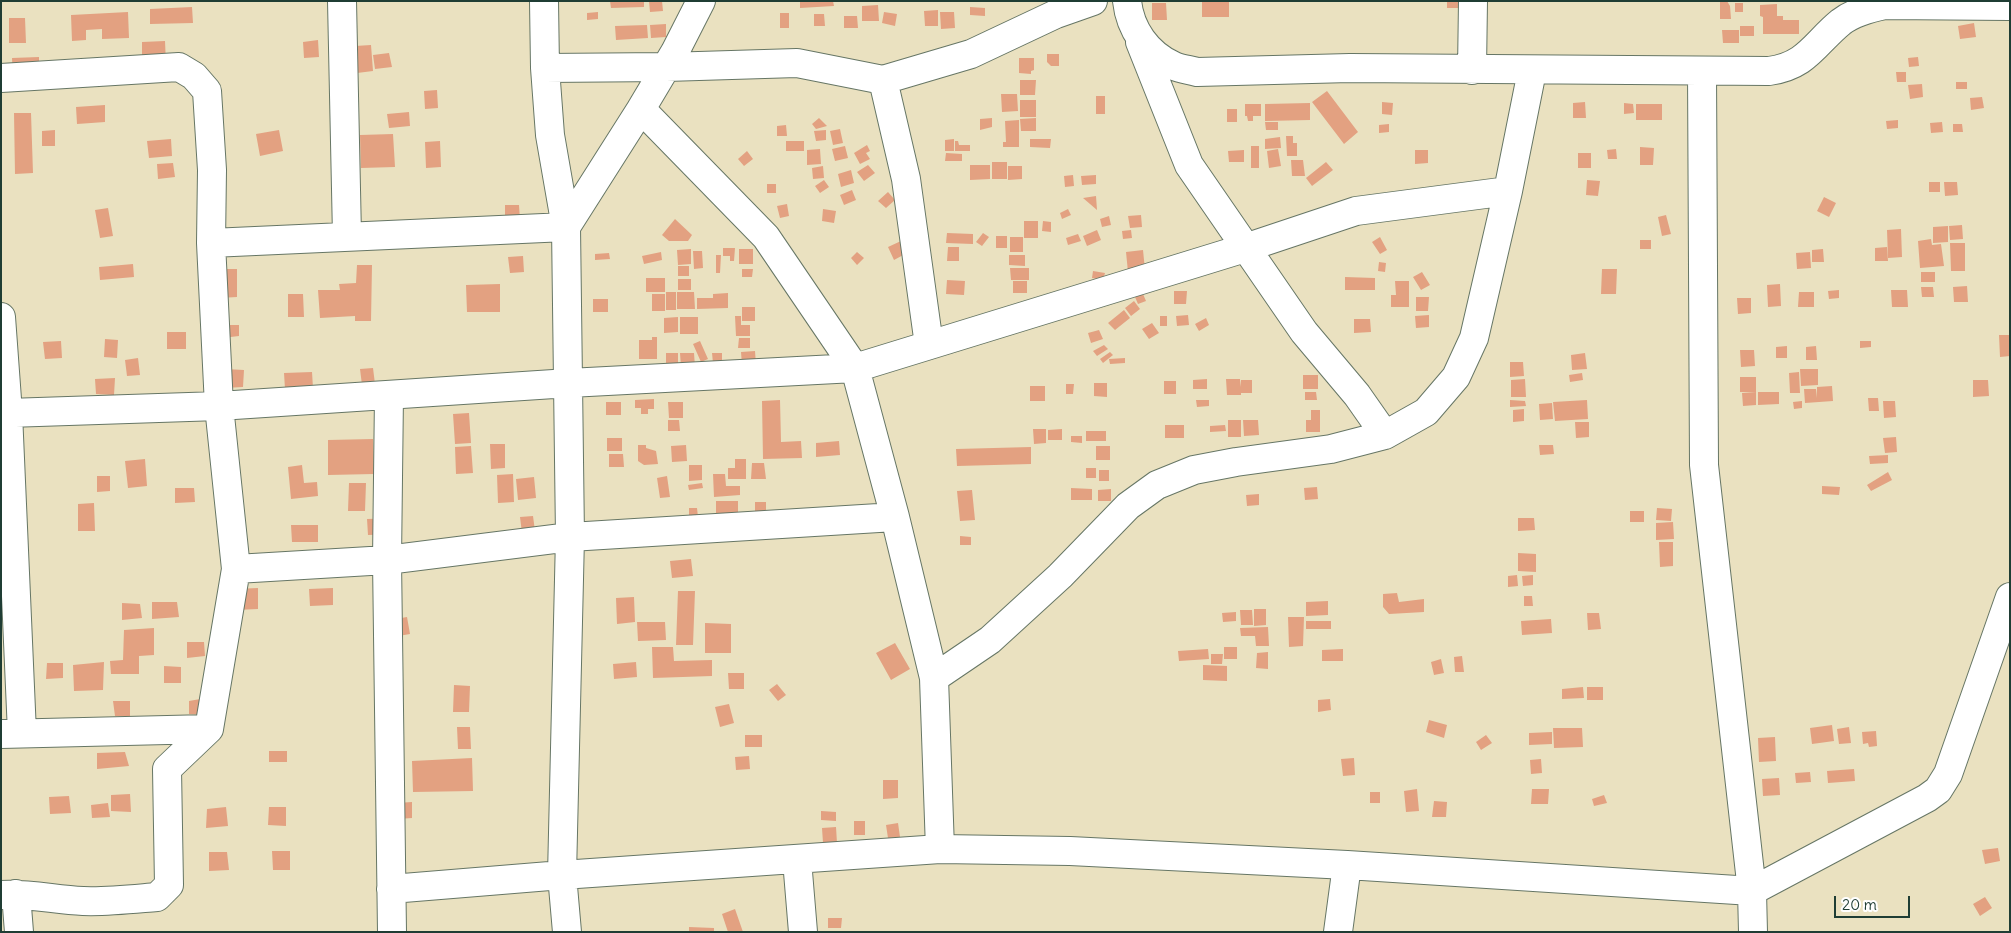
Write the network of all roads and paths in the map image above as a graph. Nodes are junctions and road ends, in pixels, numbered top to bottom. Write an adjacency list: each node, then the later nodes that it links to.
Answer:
1 (342, 1): 20 (street)
2 (544, 1): 11 (street)
3 (701, 1): 10 (street)
4 (1093, 1): 16 (street)
5 (1127, 1): 9 (street)
6 (1473, 1): 12 (street)
7 (1856, 7): 8 (street); 14 (street)
8 (2009, 8)
9 (1138, 36): 12 (street); 22 (street)
10 (666, 67): 11 (street); 16 (street); 17 (street)
11 (545, 68): 19 (street)
12 (1472, 70): 13 (street)
13 (1532, 71): 14 (street); 18 (street)
14 (1702, 72): 44 (street)
15 (1, 78): 21 (street)
16 (883, 80): 24 (street)
17 (641, 109): 19 (street); 25 (street)
18 (1508, 191): 22 (street); 30 (street)
19 (566, 227): 20 (street); 26 (street)
20 (348, 236): 21 (street)
21 (211, 243): 28 (street)
22 (1245, 248): 24 (street); 30 (street)
23 (1, 317): 29 (street)
24 (929, 345): 25 (street)
25 (855, 368): 26 (street); 31 (street)
26 (569, 383): 27 (street); 32 (street)
27 (390, 395): 28 (street); 33 (street)
28 (219, 406): 29 (street); 34 (street)
29 (4, 412): 38 (street)
30 (1384, 435): 36 (street)
31 (895, 517): 32 (street); 36 (street)
32 (570, 537): 33 (street); 42 (street)
33 (387, 560): 34 (street); 43 (street)
34 (236, 569): 37 (street)
35 (2010, 597): 44 (street)
36 (934, 678): 39 (street)
37 (209, 729): 38 (street); 45 (street)
38 (12, 734)
39 (940, 849): 40 (street); 41 (street)
40 (796, 860): 42 (street); 49 (street)
41 (1347, 865): 44 (street); 50 (street)
42 (562, 875): 43 (street); 48 (street)
43 (391, 889): 47 (street)
44 (1752, 891): 51 (street)
45 (9, 894): 46 (street)
46 (19, 932)
47 (392, 932)
48 (567, 932)
49 (803, 932)
50 (1338, 932)
51 (1753, 932)

